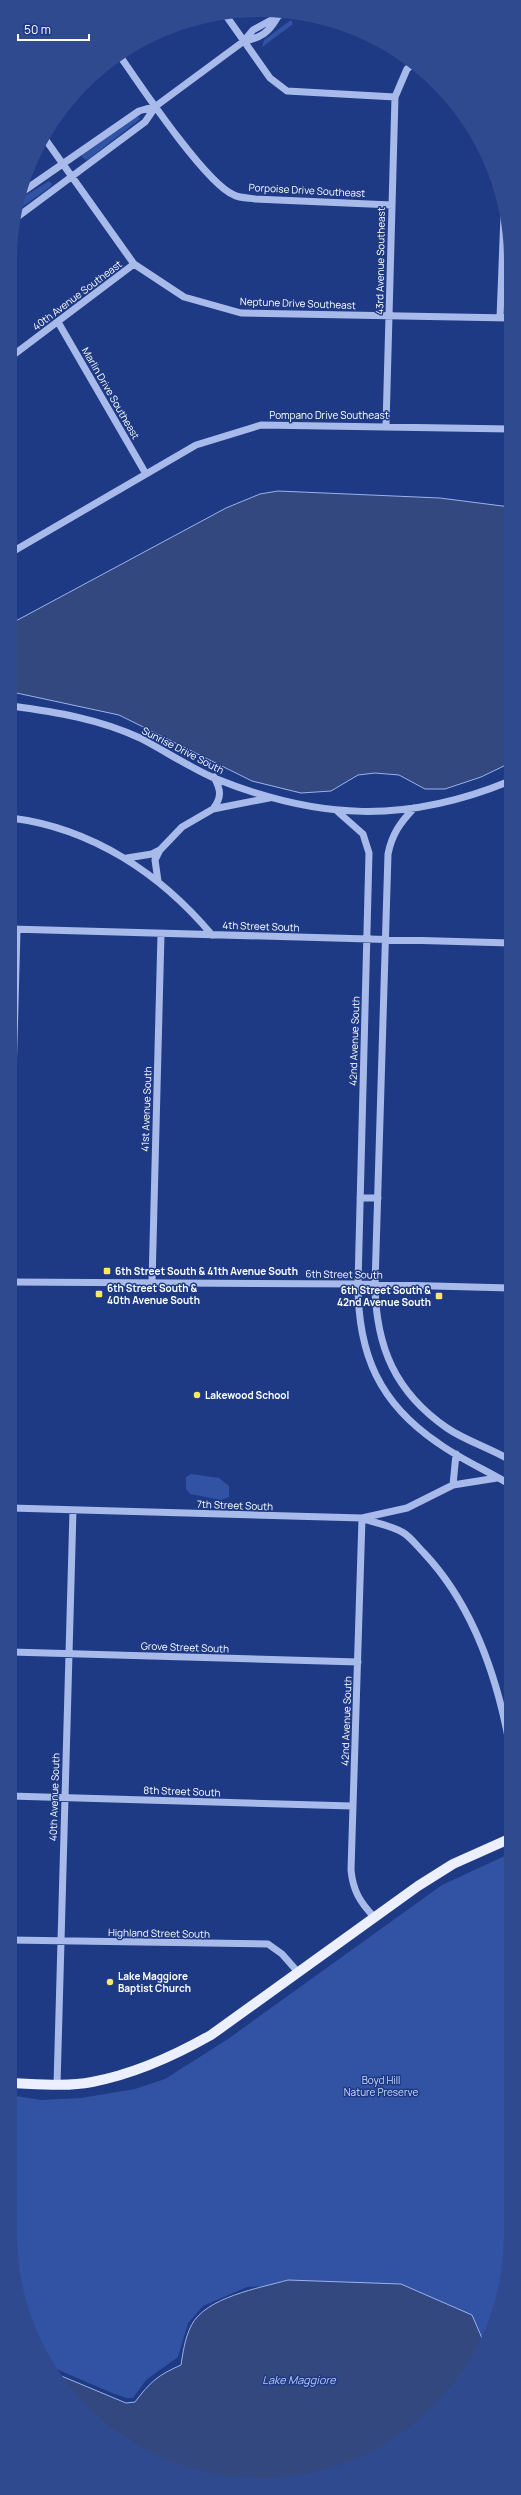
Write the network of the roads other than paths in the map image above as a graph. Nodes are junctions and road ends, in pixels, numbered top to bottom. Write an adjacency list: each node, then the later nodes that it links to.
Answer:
1 (277, 18): 3 (street)
2 (229, 19): 3 (street)
3 (244, 41): 6 (street); 7 (street)
4 (123, 60): 7 (street, Porpoise Drive Southeast)
5 (409, 67): 6 (street, 43rd Avenue Southeast)
6 (395, 97): 12 (street, 43rd Avenue Southeast)
7 (156, 106): 9 (street); 10 (street); 12 (street, Porpoise Drive Southeast)
8 (48, 143): 9 (street, Neptune Drive Southeast)
9 (64, 164): 10 (street, Neptune Drive Southeast); 11 (street)
10 (72, 176): 13 (street); 15 (street, Neptune Drive Southeast)
11 (28, 188)
12 (392, 205): 16 (street, 43rd Avenue Southeast)
13 (22, 214)
14 (503, 243): 17 (street)
15 (134, 264): 16 (street, Neptune Drive Southeast); 19 (street, 40th Avenue Southeast)
16 (389, 315): 17 (street, Neptune Drive Southeast); 21 (street, 43rd Avenue Southeast)
17 (500, 318): 18 (street, Neptune Drive Southeast)
18 (504, 318)
19 (58, 322): 20 (street, 40th Avenue Southeast); 23 (street, Marlin Drive Southeast)
20 (17, 352)
21 (386, 425): 22 (street, Pompano Drive Southeast); 23 (street, Pompano Drive Southeast)
22 (504, 429)
23 (146, 474): 24 (street, Pompano Drive Southeast)
24 (17, 549)
25 (17, 707): 26 (street, Sunrise Drive South)
26 (214, 777): 28 (street, Sunrise Drive South); 30 (street)
27 (504, 783): 29 (street, Sunrise Drive South)
28 (273, 798): 30 (street); 31 (street, Sunrise Drive South)
29 (414, 808): 31 (street, Sunrise Drive South); 40 (street)
30 (213, 809): 33 (street)
31 (337, 811): 39 (street, 42nd Avenue South)
32 (17, 819): 34 (street)
33 (160, 850): 34 (street); 35 (street)
34 (127, 858): 35 (street)
35 (158, 881): 38 (street)
36 (17, 929): 37 (street, 4th Street South)
37 (161, 934): 38 (street, 4th Street South); 45 (street, 41st Avenue South)
38 (212, 935): 39 (street, 4th Street South)
39 (367, 939): 40 (street, 4th Street South); 42 (street, 42nd Avenue South)
40 (386, 940): 41 (street, 4th Street South); 43 (street)
41 (504, 943)
42 (360, 1198): 43 (street); 46 (street, 42nd Avenue South)
43 (378, 1198): 47 (street)
44 (17, 1282): 45 (street, 6th Street South)
45 (152, 1283): 46 (street, 6th Street South)
46 (358, 1284): 47 (street, 6th Street South); 50 (street, 42nd Avenue South)
47 (375, 1285): 48 (street, 6th Street South); 51 (street)
48 (504, 1288)
49 (504, 1453): 51 (street)
50 (456, 1454): 53 (street, 42nd Avenue South); 55 (street)
51 (499, 1454): 52 (street)
52 (504, 1457)
53 (497, 1478): 54 (street, 42nd Avenue South); 55 (street, 7th Street South)
54 (504, 1481)
55 (453, 1485): 58 (street, 7th Street South)
56 (17, 1508): 57 (street, 7th Street South)
57 (73, 1510): 58 (street, 7th Street South); 60 (street, 40th Avenue South)
58 (362, 1518): 61 (street, 42nd Avenue South); 62 (street)
59 (17, 1652): 60 (street, Grove Street South)
60 (70, 1654): 61 (street, Grove Street South); 64 (street, 40th Avenue South)
61 (358, 1662): 65 (street, 42nd Avenue South)
62 (504, 1720)
63 (17, 1796): 64 (street, 8th Street South)
64 (64, 1797): 65 (street, 8th Street South); 69 (street, 40th Avenue South)
65 (352, 1806): 67 (street, 42nd Avenue South)
66 (504, 1842): 67 (main road)
67 (374, 1917): 70 (main road)
68 (17, 1940): 69 (street, Highland Street South)
69 (61, 1941): 70 (street, Highland Street South); 72 (street, 40th Avenue South)
70 (297, 1971): 72 (main road)
71 (17, 2083): 72 (main road)
72 (57, 2085)

